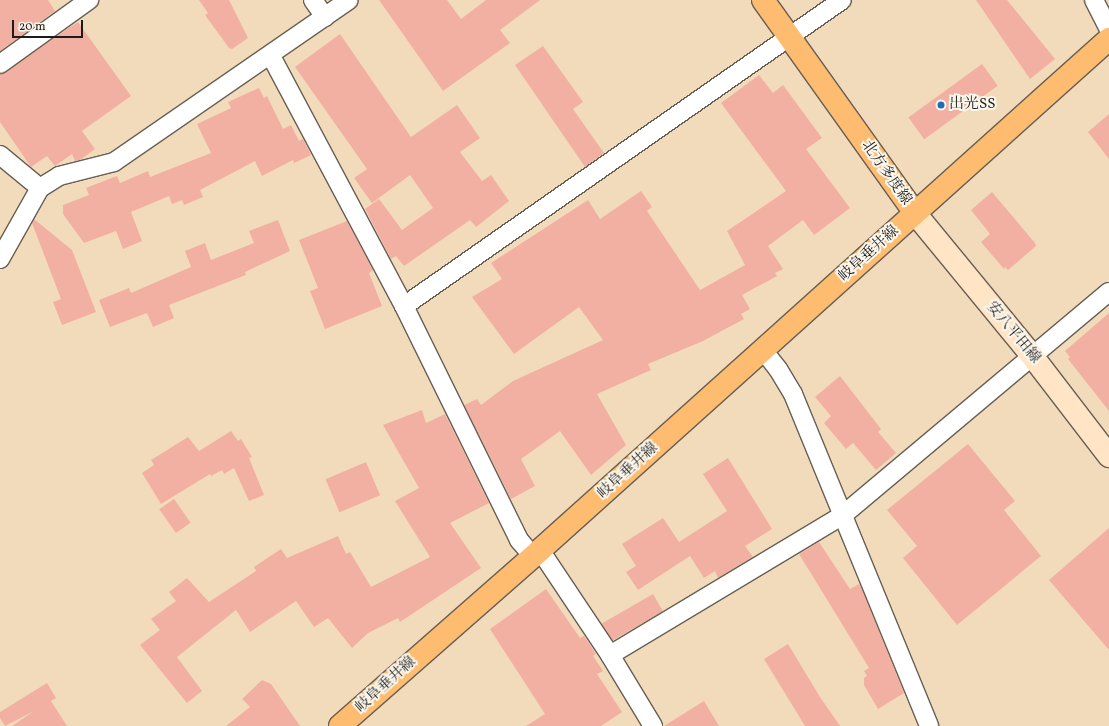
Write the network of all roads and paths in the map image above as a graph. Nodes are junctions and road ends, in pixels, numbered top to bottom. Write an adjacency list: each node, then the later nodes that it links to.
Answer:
1 (89, 0): 12 (street)
2 (313, 0): 7 (street)
3 (349, 0): 7 (street)
4 (763, 0): 9 (main road, 北方多度線)
5 (842, 0): 9 (street)
6 (1094, 0): 8 (street)
7 (325, 17): 11 (street)
8 (1109, 29)
9 (790, 37): 15 (main road, 北方多度線); 18 (street)
10 (1109, 40): 15 (main road, 北方多度線)
11 (270, 56): 14 (street); 18 (street)
12 (0, 64)
13 (0, 155): 14 (street)
14 (40, 188): 16 (street)
15 (914, 212): 19 (main road, 岐阜垂井線); 20 (main road, 安八平田線)
16 (0, 259)
17 (1109, 292): 20 (street)
18 (404, 306): 23 (street)
19 (763, 350): 22 (street); 23 (main road, 岐阜垂井線)
20 (1033, 357): 21 (main road, 安八平田線); 22 (street)
21 (1109, 456)
22 (843, 514): 24 (street); 27 (street)
23 (536, 553): 24 (street); 25 (main road, 岐阜垂井線)
24 (610, 655): 26 (street)
25 (340, 726)
26 (653, 726)
27 (929, 726)

